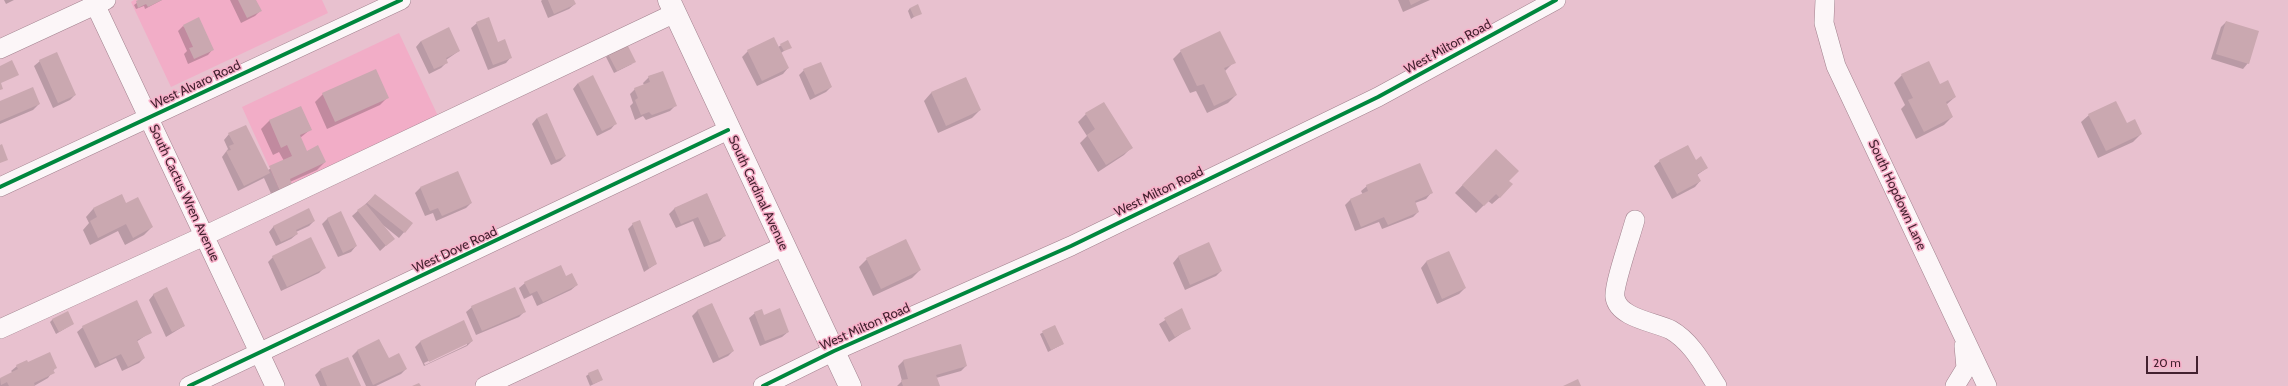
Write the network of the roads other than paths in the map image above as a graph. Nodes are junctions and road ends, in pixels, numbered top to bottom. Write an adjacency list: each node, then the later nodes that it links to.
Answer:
1 (401, 0): 7 (street, West Alvaro Road)
2 (1556, 0): 15 (street, West Milton Road)
3 (1825, 0): 14 (street, South Hopdown Lane)
4 (98, 2): 6 (street); 7 (street, South Cactus Wren Avenue)
5 (672, 7): 8 (main road, South Cardinal Avenue); 11 (street)
6 (0, 49)
7 (149, 118): 9 (street, West Alvaro Road); 11 (street, South Cactus Wren Avenue)
8 (728, 130): 12 (main road, South Cardinal Avenue); 16 (street, West Dove Road)
9 (0, 187)
10 (1635, 220): 22 (street)
11 (204, 236): 13 (street); 16 (street, South Cactus Wren Avenue)
12 (784, 246): 15 (main road, South Cardinal Avenue); 19 (street)
13 (0, 329)
14 (1963, 335): 23 (street); 24 (street, South Hopdown Lane)
15 (834, 351): 20 (street, West Milton Road); 21 (main road, South Cardinal Avenue)
16 (260, 353): 17 (street, West Dove Road); 18 (street, South Cactus Wren Avenue)
17 (189, 386)
18 (275, 386)
19 (485, 386)
20 (763, 386)
21 (850, 386)
22 (1717, 386)
23 (1955, 386)
24 (1987, 386)

